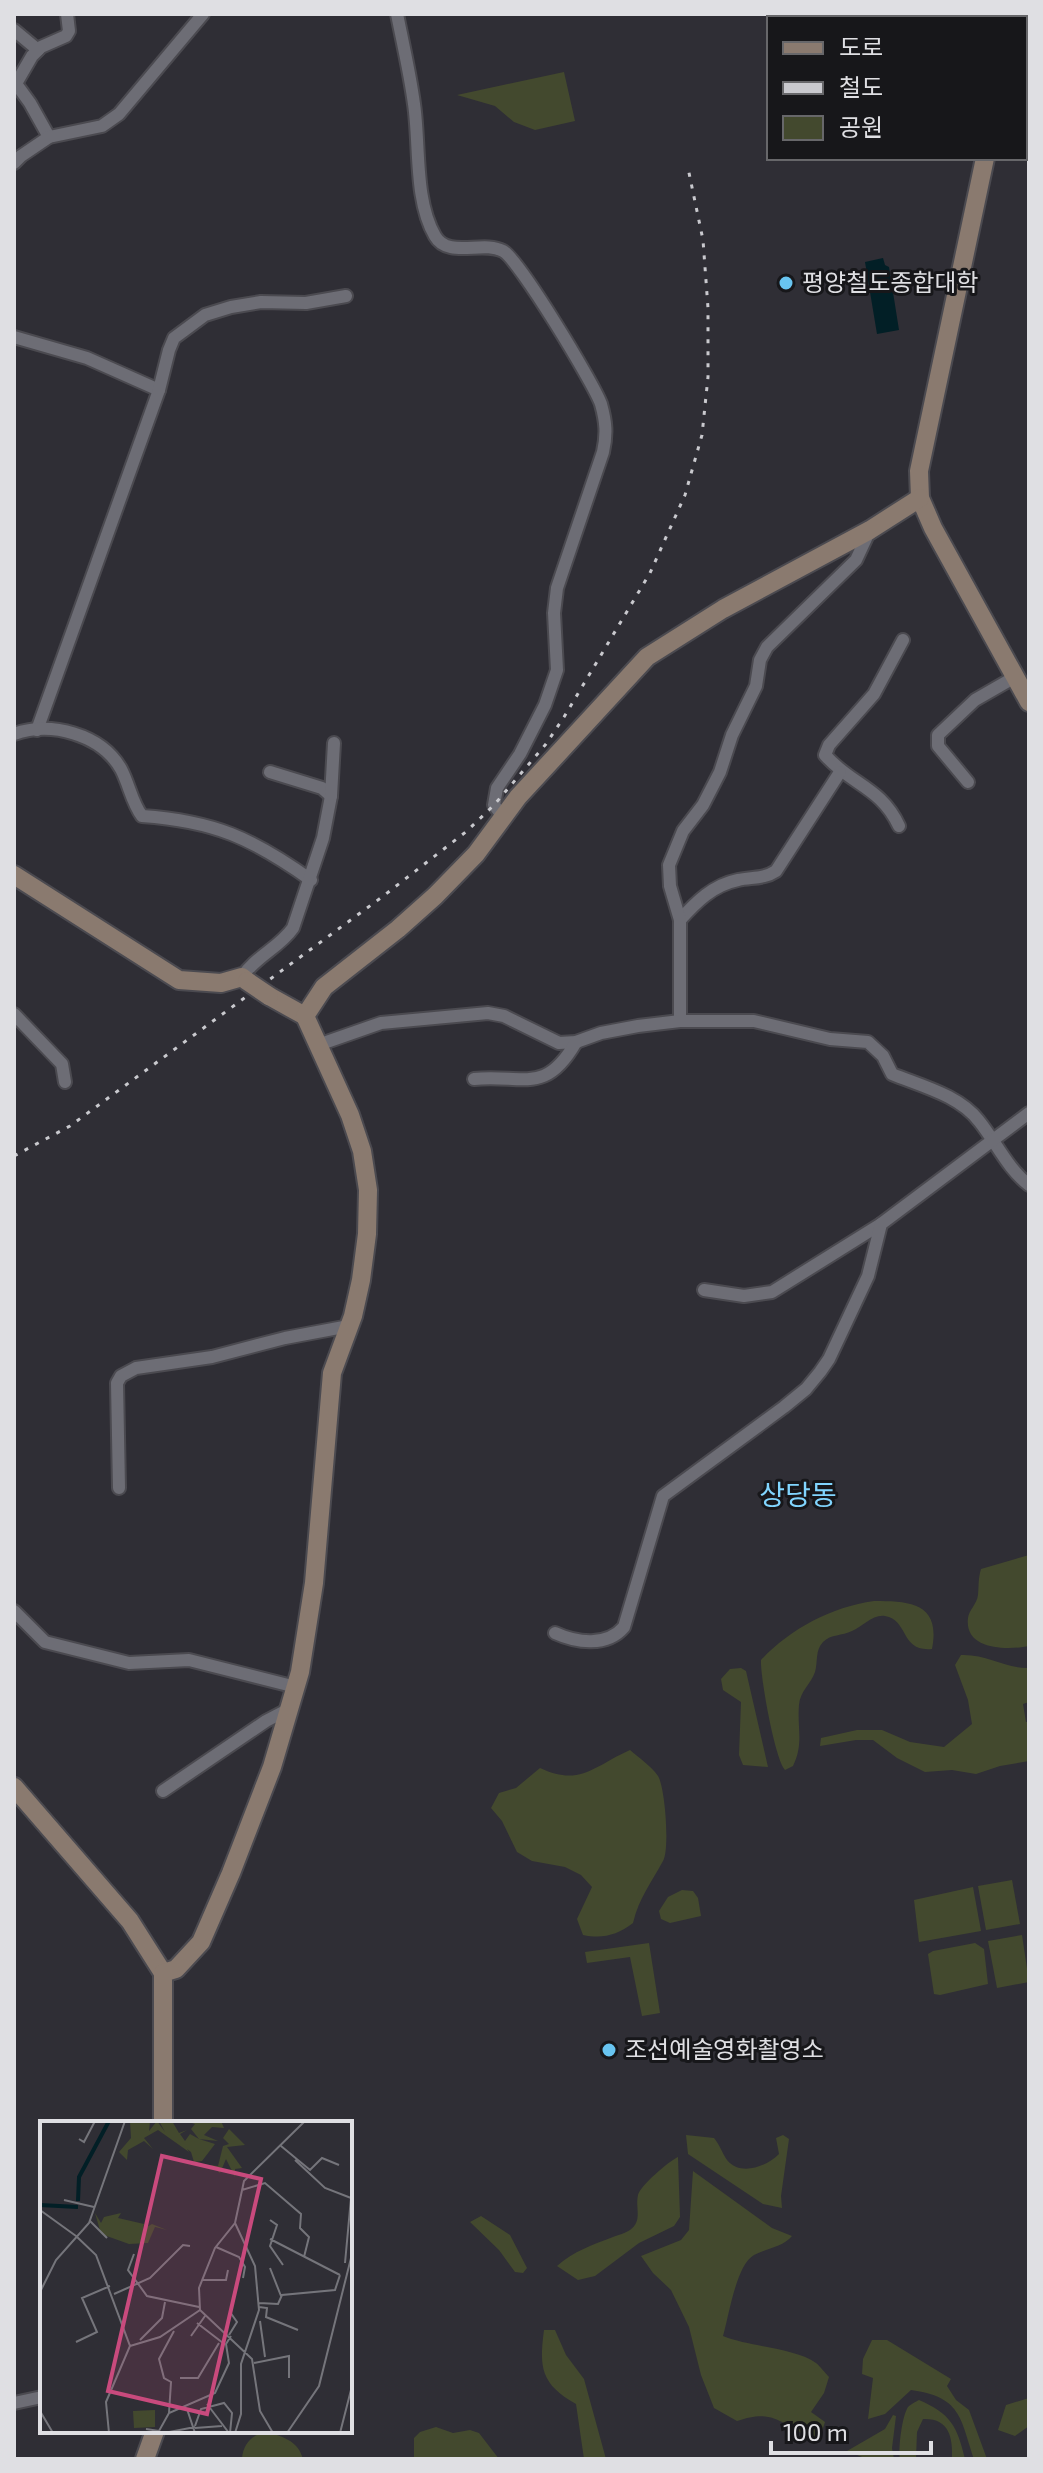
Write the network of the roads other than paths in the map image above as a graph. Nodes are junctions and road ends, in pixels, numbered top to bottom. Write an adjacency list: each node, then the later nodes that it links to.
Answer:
1 (67, 14): 5 (street)
2 (203, 14): 7 (street)
3 (397, 14): 25 (street)
4 (14, 30): 5 (street)
5 (38, 50): 6 (street)
6 (15, 84): 7 (street)
7 (49, 137): 9 (street)
8 (985, 160): 13 (street)
9 (14, 163)
10 (346, 296): 12 (street)
11 (14, 337): 12 (street)
12 (159, 390): 18 (street)
13 (920, 498): 14 (street); 16 (street)
14 (870, 530): 25 (street); 29 (street)
15 (903, 640): 22 (street)
16 (1015, 677): 17 (street); 23 (street)
17 (1029, 702)
18 (37, 730): 19 (street); 28 (street)
19 (14, 734)
20 (334, 743): 24 (street)
21 (270, 772): 24 (street)
22 (840, 772): 26 (street); 29 (street)
23 (968, 782)
24 (331, 796): 28 (street)
25 (503, 817): 32 (street)
26 (899, 826)
27 (14, 875): 30 (street)
28 (311, 880): 30 (street)
29 (680, 920): 33 (street)
30 (245, 979): 32 (street, bridge)
31 (14, 1014): 37 (street)
32 (305, 1016): 35 (street)
33 (680, 1021): 34 (street); 39 (street)
34 (576, 1042): 35 (street); 36 (street)
35 (318, 1045): 43 (street)
36 (474, 1079)
37 (65, 1082)
38 (1029, 1113): 39 (street)
39 (992, 1140): 40 (street); 41 (street)
40 (1029, 1185)
41 (881, 1224): 42 (street); 46 (street)
42 (704, 1290)
43 (349, 1326): 44 (street); 47 (street)
44 (119, 1488)
45 (14, 1611): 47 (street)
46 (555, 1633)
47 (296, 1687): 48 (street)
48 (289, 1709): 50 (street); 51 (street)
49 (14, 1787): 51 (street)
50 (163, 1791)
51 (163, 1973): 52 (street)
52 (163, 2121)
53 (40, 2397): 54 (street)
54 (14, 2403)
55 (154, 2433): 56 (street)
56 (145, 2459)

